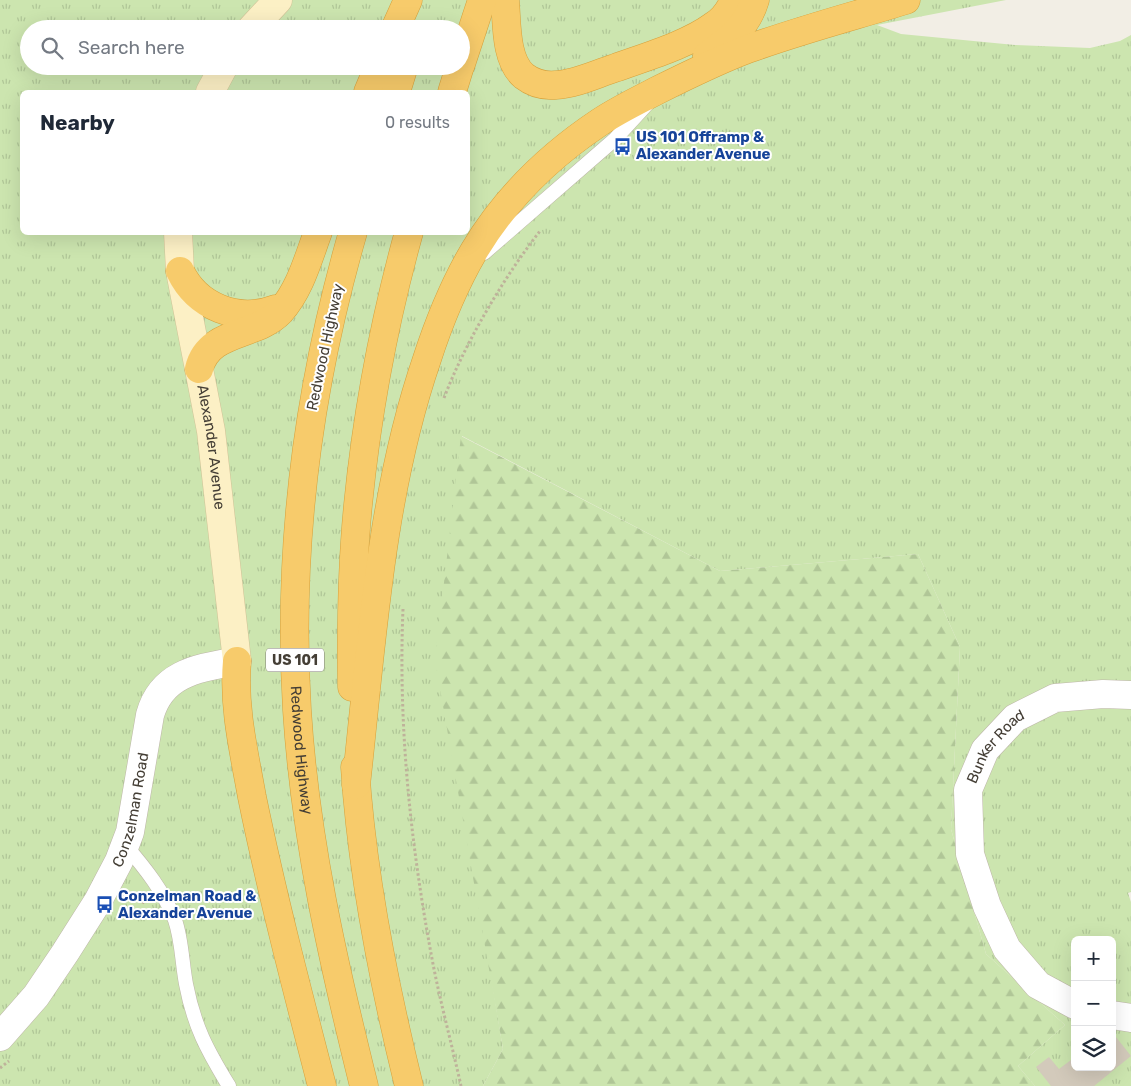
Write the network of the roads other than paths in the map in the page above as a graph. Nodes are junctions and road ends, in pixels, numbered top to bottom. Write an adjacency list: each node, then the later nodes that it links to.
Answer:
1 (278, 0): 9 (main road)
2 (408, 0): 10 (highway)
3 (426, 0): 11 (highway)
4 (482, 0): 12 (highway)
5 (505, 0): 6 (highway)
6 (734, 0)
7 (755, 0): 17 (highway)
8 (906, 0): 17 (highway)
9 (259, 20)
10 (399, 20)
11 (419, 20)
12 (470, 37)
13 (219, 75): 18 (main road)
14 (375, 75): 19 (highway)
15 (401, 75): 20 (highway)
16 (458, 75): 21 (highway)
17 (664, 87): 31 (highway)
18 (211, 90)
19 (369, 90)
20 (397, 90)
21 (453, 90)
22 (178, 235): 26 (main road, Alexander Avenue)
23 (317, 235): 27 (highway)
24 (351, 235): 40 (highway, Redwood Highway / US 101)
25 (408, 235): 31 (highway)
26 (180, 271): 27 (highway); 28 (main road, Alexander Avenue)
27 (289, 300): 28 (highway)
28 (199, 369): 29 (main road, Alexander Avenue)
29 (237, 661): 32 (street, Conzelman Road); 39 (highway)
30 (1131, 695): 33 (street, Bunker Road)
31 (356, 785): 36 (highway)
32 (126, 846): 37 (street, Conzelman Road); 38 (lane)
33 (1071, 1003)
34 (1116, 1016): 35 (street)
35 (1131, 1018)
36 (396, 1035): 41 (highway); 42 (highway)
37 (5, 1048)
38 (228, 1086)
39 (322, 1086)
40 (364, 1086)
41 (409, 1086)
42 (419, 1086)

